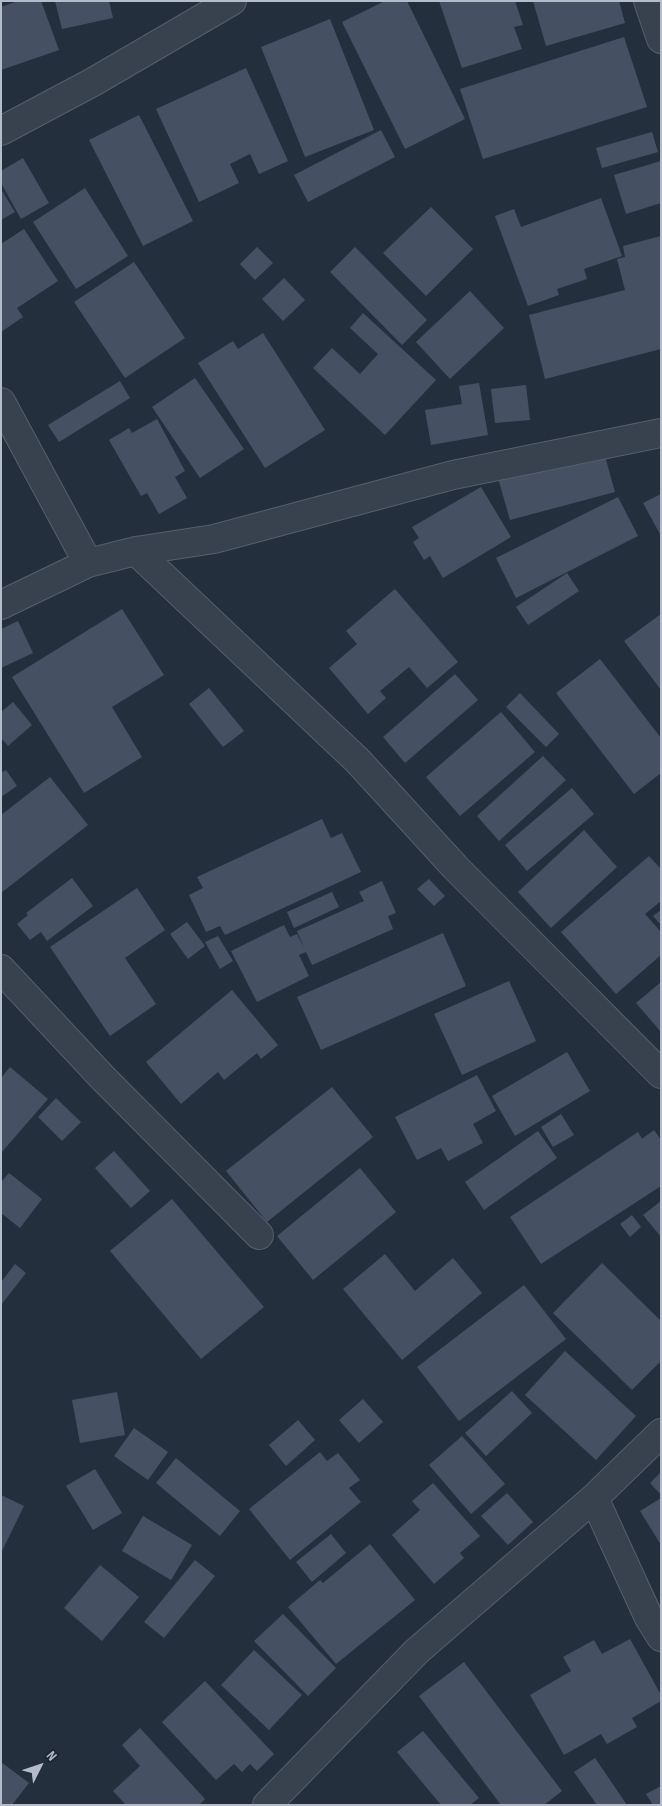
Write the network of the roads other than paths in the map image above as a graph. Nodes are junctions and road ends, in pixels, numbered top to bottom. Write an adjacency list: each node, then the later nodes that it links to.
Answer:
1 (232, 1): 4 (street)
2 (648, 1): 3 (street)
3 (661, 39)
4 (1, 131)
5 (1, 402): 8 (street)
6 (661, 434): 7 (street)
7 (136, 551): 8 (street); 11 (street)
8 (88, 564): 9 (street)
9 (1, 605)
10 (1, 969): 12 (street)
11 (661, 1074)
12 (259, 1235)
13 (661, 1433): 14 (street)
14 (594, 1498): 15 (street); 16 (street)
15 (661, 1637)
16 (267, 1805)

